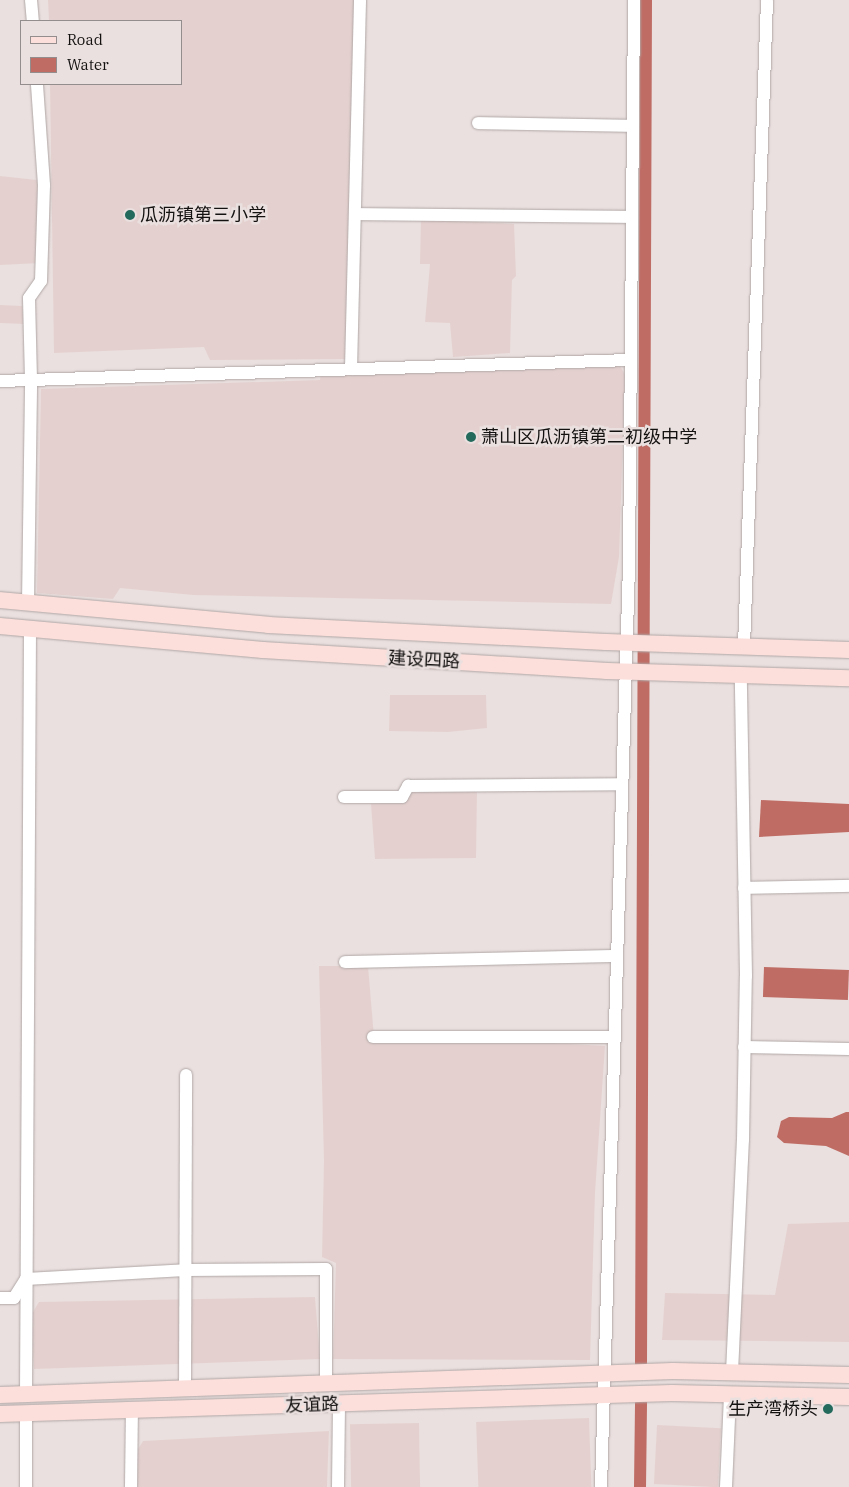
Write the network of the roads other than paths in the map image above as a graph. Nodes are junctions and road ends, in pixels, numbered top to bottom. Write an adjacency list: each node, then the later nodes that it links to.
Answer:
1 (31, 0): 5 (street)
2 (360, 0): 9 (street)
3 (634, 0): 8 (street)
4 (767, 0): 19 (street)
5 (33, 20)
6 (37, 85): 14 (street)
7 (478, 122): 8 (street)
8 (633, 126): 10 (street)
9 (355, 214): 10 (street); 12 (street)
10 (632, 218): 11 (street)
11 (631, 360): 12 (street); 23 (street)
12 (351, 369): 14 (street)
13 (0, 380): 14 (street)
14 (31, 380): 16 (street)
15 (0, 600): 16 (main road, 建设四路)
16 (28, 603): 19 (main road, 建设四路)
17 (0, 626): 18 (main road, 建设四路)
18 (30, 629): 21 (main road, 建设四路); 35 (street)
19 (744, 646): 20 (main road, 建设四路)
20 (849, 650)
21 (741, 675): 22 (main road, 建设四路); 26 (street)
22 (849, 678)
23 (621, 784): 24 (street); 27 (street)
24 (344, 797)
25 (849, 886): 26 (street)
26 (744, 888): 31 (street)
27 (617, 956): 28 (street); 30 (street)
28 (345, 962)
29 (373, 1037): 30 (street)
30 (614, 1037): 38 (street)
31 (744, 1048): 32 (street); 37 (street)
32 (849, 1049)
33 (186, 1075): 34 (street)
34 (185, 1270): 35 (street); 40 (street); 41 (street)
35 (26, 1278): 36 (street); 43 (street)
36 (0, 1298)
37 (732, 1372): 38 (main road, 友谊路); 39 (main road, 友谊路)
38 (612, 1373): 40 (main road, 友谊路); 45 (street)
39 (849, 1375)
40 (326, 1383): 41 (main road, 友谊路)
41 (185, 1388): 43 (main road, 友谊路)
42 (0, 1394): 43 (main road, 友谊路)
43 (26, 1394)
44 (730, 1394): 45 (main road, 友谊路); 46 (main road, 友谊路); 55 (street)
45 (604, 1395): 47 (main road, 友谊路); 54 (street)
46 (849, 1397)
47 (339, 1404): 48 (main road, 友谊路); 53 (street)
48 (132, 1410): 50 (main road, 友谊路); 52 (street)
49 (0, 1414): 50 (main road, 友谊路)
50 (26, 1414): 51 (street)
51 (26, 1487)
52 (131, 1487)
53 (338, 1487)
54 (601, 1487)
55 (726, 1487)

